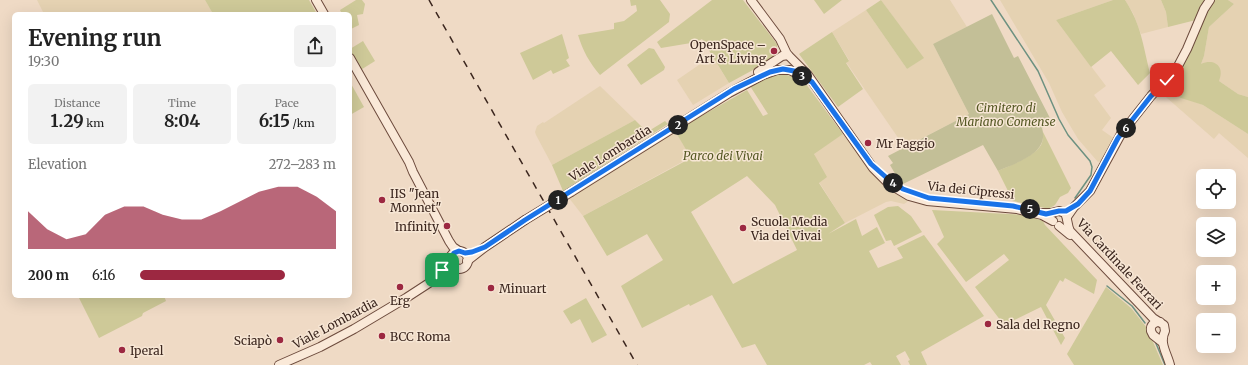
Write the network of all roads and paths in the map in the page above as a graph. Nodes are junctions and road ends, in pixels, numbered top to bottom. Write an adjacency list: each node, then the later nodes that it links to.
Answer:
1 (316, 0): 4 (main road)
2 (751, 0): 5 (main road)
3 (1210, 0): 13 (main road)
4 (323, 12)
5 (787, 58): 8 (main road); 8 (main road); 9 (main road, Via dei Cipressi); 10 (main road, Viale Lombardia)
6 (352, 62): 12 (main road)
7 (352, 69): 12 (main road)
8 (785, 69): 9 (main road, Via dei Cipressi); 10 (main road, Viale Lombardia)
9 (812, 82): 11 (main road, Via dei Cipressi)
10 (729, 93): 15 (main road, Viale Lombardia, bridge)
11 (871, 164): 13 (main road, Via dei Cipressi); 14 (main road, Via dei Cipressi)
12 (413, 172): 16 (main road)
13 (1063, 215): 14 (main road); 14 (main road); 19 (main road, Via Cardinale Ferrari)
14 (1056, 223): 19 (main road, Via Cardinale Ferrari)
15 (485, 247): 16 (main road, Viale Lombardia); 17 (main road, Viale Lombardia)
16 (456, 255): 17 (main road); 18 (main road); 21 (main road, Viale Lombardia)
17 (467, 261): 18 (main road, Viale Lombardia)
18 (457, 268): 21 (main road, Viale Lombardia)
19 (1156, 324): 20 (main road); 20 (main road)
20 (1161, 338): 22 (main road)
21 (282, 363)
22 (1170, 365)

